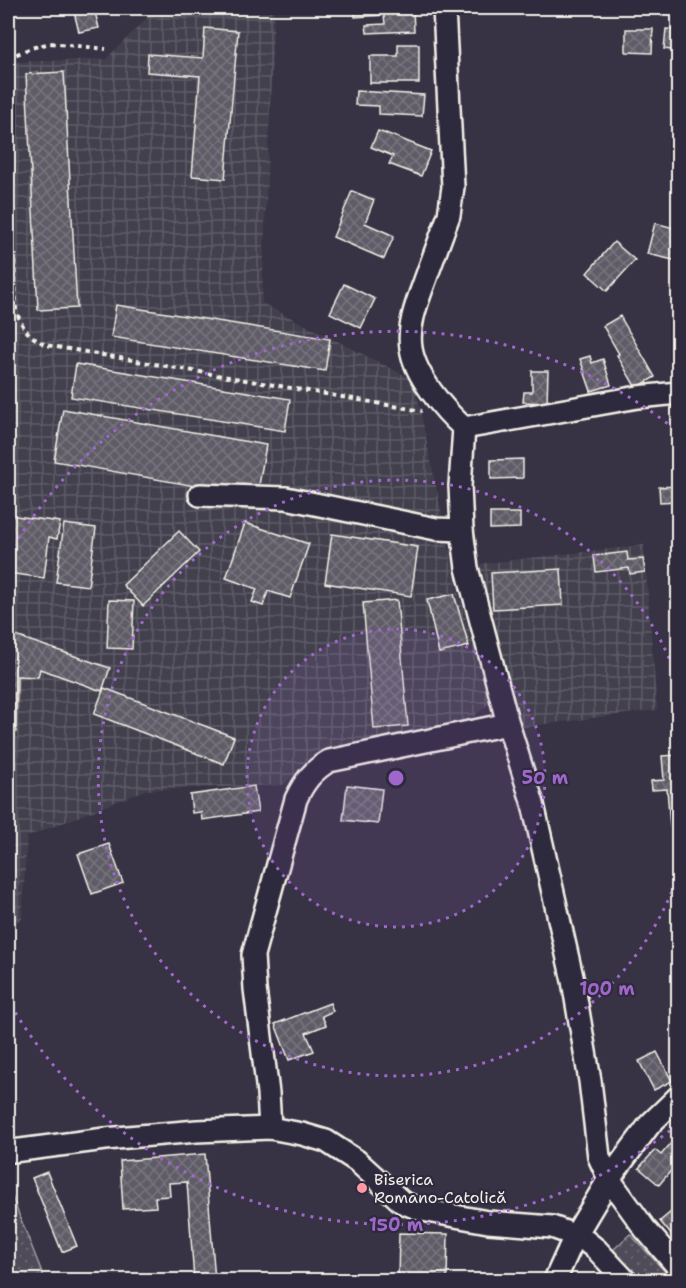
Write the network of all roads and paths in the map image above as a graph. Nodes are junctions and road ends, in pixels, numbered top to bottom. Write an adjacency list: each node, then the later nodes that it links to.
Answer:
1 (444, 8): 6 (street)
2 (106, 49): 3 (path)
3 (8, 58)
4 (8, 90): 6 (path)
5 (678, 393): 6 (street)
6 (458, 422): 8 (street)
7 (200, 495): 8 (street)
8 (462, 530): 9 (street)
9 (508, 724): 11 (street); 13 (street)
10 (678, 1097): 13 (street)
11 (270, 1128): 12 (street); 14 (street)
12 (13, 1151)
13 (609, 1179): 14 (street); 15 (street)
14 (575, 1236): 16 (street); 17 (street)
15 (678, 1268)
16 (555, 1281)
17 (625, 1281)

